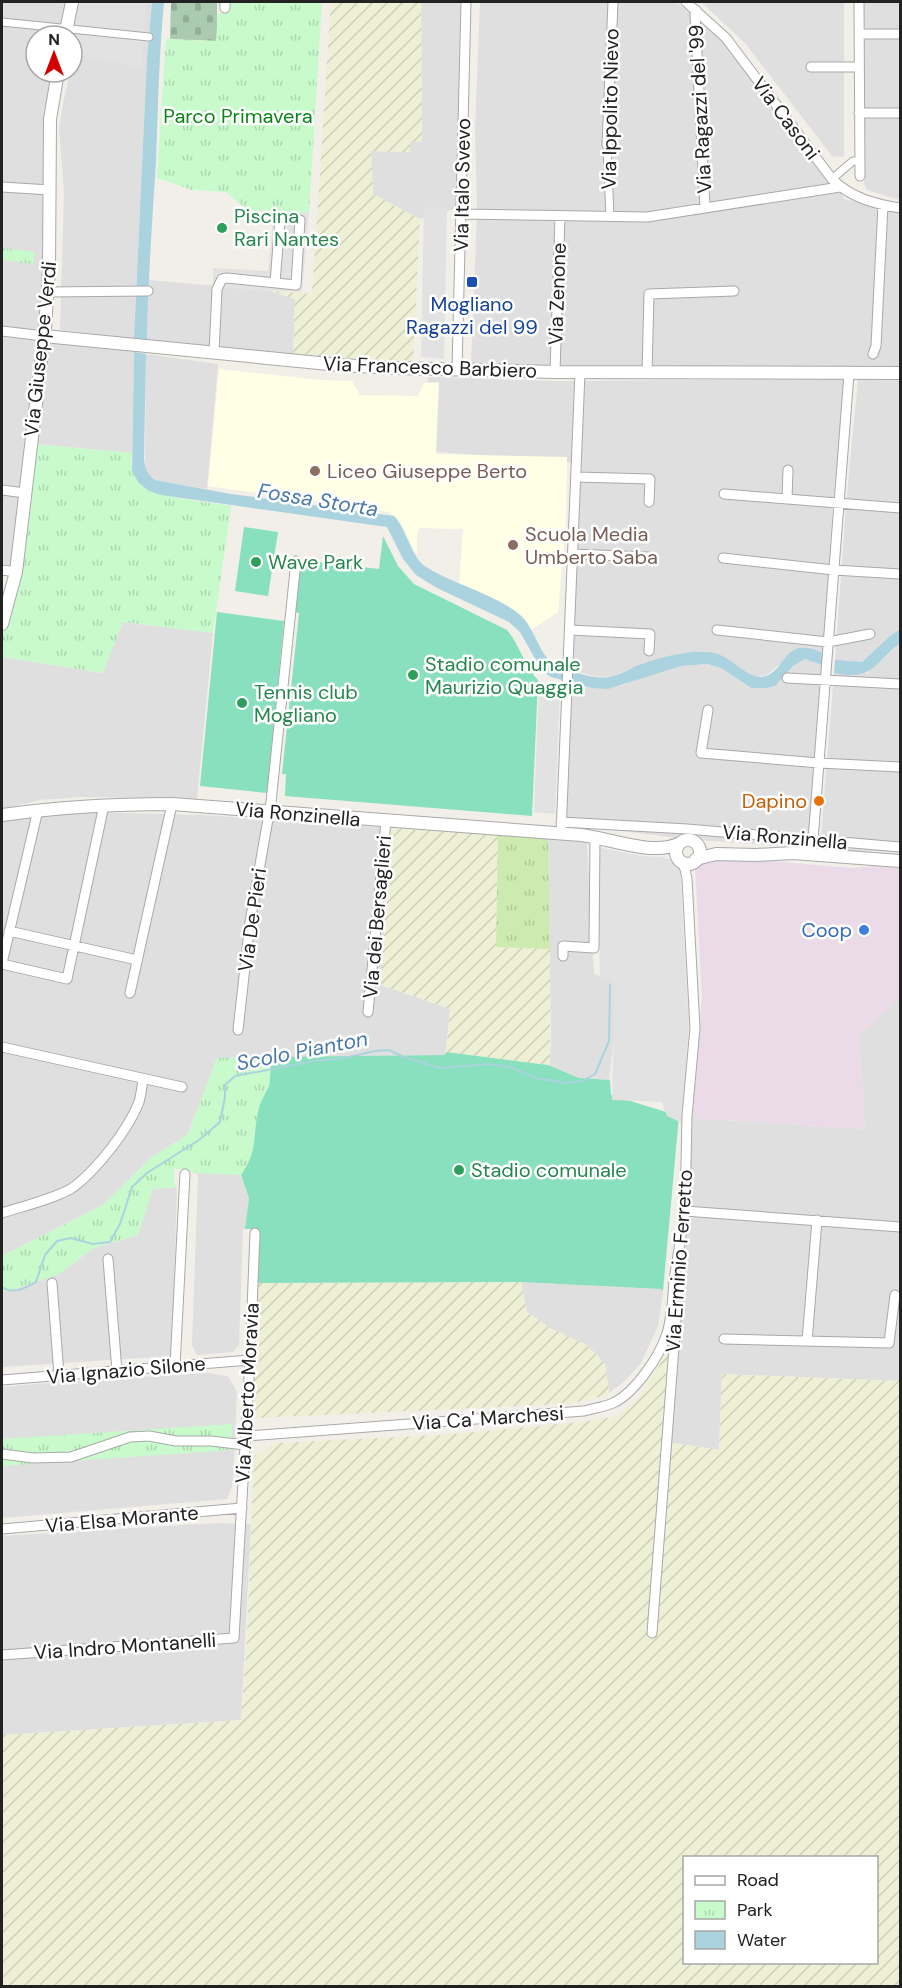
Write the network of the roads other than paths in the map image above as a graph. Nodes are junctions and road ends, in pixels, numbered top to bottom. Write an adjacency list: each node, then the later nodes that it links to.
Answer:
1 (72, 2): 8 (street)
2 (466, 2): 29 (street, Via Italo Svevo)
3 (613, 2): 19 (street, Via Ippolito Nievo)
4 (686, 2): 6 (street, Via Casoni)
5 (859, 2): 11 (street)
6 (696, 10): 22 (street, Via Casoni); 27 (street, Via Ragazzi del '99)
7 (2, 22): 9 (street)
8 (68, 24)
9 (24, 25)
10 (84, 33): 13 (street)
11 (859, 34): 12 (street); 15 (street)
12 (900, 34)
13 (149, 37)
14 (811, 67): 15 (street)
15 (859, 67): 17 (street)
16 (56, 84): 25 (street, Via Giuseppe Verdi)
17 (859, 113): 18 (street); 20 (street)
18 (900, 113)
19 (607, 145): 31 (street, Via Ippolito Nievo)
20 (860, 161): 21 (street); 22 (street)
21 (860, 176)
22 (832, 179): 24 (street, Via Casoni)
23 (2, 187): 25 (street)
24 (840, 187): 26 (street, Via Casoni); 27 (street, Via Ragazzi del '99)
25 (50, 190): 35 (street, Via Giuseppe Verdi)
26 (883, 205): 28 (street, Via Casoni); 39 (street)
27 (705, 207): 31 (street, Via Ragazzi del '99)
28 (900, 208)
29 (462, 214): 30 (street, Via Ragazzi del '99); 40 (street, Via Italo Svevo)
30 (560, 216): 31 (street, Via Ragazzi del '99); 41 (street, Via Zenone)
31 (610, 217)
32 (275, 283): 32 (street); 38 (street)
33 (147, 291): 35 (street)
34 (734, 291): 43 (street)
35 (48, 292): 37 (street, Via Giuseppe Verdi)
36 (2, 331): 37 (street, Via Francesco Barbiero)
37 (44, 336): 38 (street, Via Francesco Barbiero); 49 (street, Via Giuseppe Verdi)
38 (214, 353): 40 (street, Via Francesco Barbiero)
39 (873, 354)
40 (457, 369): 41 (street, Via Francesco Barbiero)
41 (555, 372): 42 (street, Via Francesco Barbiero)
42 (580, 372): 43 (street, Via Francesco Barbiero); 47 (street)
43 (647, 373): 45 (street, Via Francesco Barbiero)
44 (900, 373): 45 (street, Via Francesco Barbiero)
45 (849, 374): 53 (street)
46 (788, 470): 51 (street)
47 (576, 477): 52 (street); 55 (street)
48 (2, 490): 49 (street)
49 (25, 493): 61 (street, Via Giuseppe Verdi)
50 (724, 494): 51 (street)
51 (787, 499): 53 (street)
52 (649, 502)
53 (839, 503): 54 (street); 60 (street)
54 (900, 508)
55 (572, 554): 56 (street); 64 (street)
56 (648, 556)
57 (723, 558): 60 (street)
58 (296, 561): 78 (street, Via De Pieri)
59 (2, 570): 61 (street)
60 (834, 570): 62 (street); 67 (street)
61 (16, 572): 63 (street, Via Giuseppe Verdi)
62 (900, 574)
63 (2, 624)
64 (570, 630): 68 (street); 81 (street)
65 (717, 630): 67 (street)
66 (870, 634): 67 (street)
67 (828, 642): 70 (street)
68 (649, 651)
69 (787, 678): 70 (street)
70 (825, 681): 71 (street); 73 (street)
71 (900, 684)
72 (708, 710): 73 (street)
73 (819, 763): 74 (street); 83 (street)
74 (900, 767)
75 (104, 804): 76 (street, Via Ronzinella); 77 (street, Via Ronzinella); 93 (street)
76 (172, 804): 78 (street, Via Ronzinella); 95 (street)
77 (38, 810): 79 (street, Via Ronzinella); 92 (street)
78 (270, 810): 80 (street, Via Ronzinella); 99 (street, Via De Pieri)
79 (2, 815)
80 (386, 821): 81 (street, Via Ronzinella); 98 (street, Via dei Bersaglieri)
81 (561, 828): 82 (street, Via Ronzinella); 83 (street, Via Ronzinella)
82 (595, 837): 87 (street, Via Ronzinella); 94 (street)
83 (813, 840): 86 (street, Via Ronzinella); 88 (street)
84 (680, 843): 85 (street, Via Ronzinella); 87 (street, Via Ronzinella); 90 (street)
85 (695, 843): 89 (street, Via Ronzinella); 90 (street, Via Ronzinella)
86 (900, 847)
87 (651, 848): 90 (street, Via Ronzinella)
88 (812, 853): 89 (street, Via Ronzinella); 91 (street, Via Ronzinella)
89 (723, 854): 90 (street, Via Ronzinella)
90 (687, 859): 104 (street, Via Erminio Ferretto)
91 (900, 861)
92 (9, 930): 93 (street); 96 (street)
93 (74, 945): 95 (street); 96 (street)
94 (563, 956)
95 (137, 960): 97 (street)
96 (2, 964)
97 (130, 993)
98 (368, 1012)
99 (238, 1030)
100 (2, 1047): 101 (street)
101 (143, 1079): 102 (street); 105 (street)
102 (182, 1087)
103 (185, 1174): 116 (street)
104 (685, 1211): 106 (street); 112 (street, Via Erminio Ferretto)
105 (2, 1213)
106 (817, 1220): 107 (street); 114 (street)
107 (900, 1227)
108 (255, 1233): 115 (street, Via Alberto Moravia)
109 (108, 1259): 117 (street)
110 (52, 1283): 118 (street)
111 (895, 1295): 114 (street)
112 (672, 1308): 120 (street, Via Ca' Marchesi); 125 (street, Via Erminio Ferretto)
113 (724, 1339): 114 (street)
114 (807, 1341)
115 (250, 1360): 116 (street, Via Ignazio Silone); 120 (street, Via Alberto Moravia)
116 (175, 1366): 117 (street, Via Ignazio Silone)
117 (117, 1371): 118 (street, Via Ignazio Silone)
118 (59, 1375): 119 (street, Via Ignazio Silone)
119 (2, 1380)
120 (245, 1440): 121 (street, Via Ca' Marchesi); 122 (street, Via Alberto Moravia)
121 (2, 1454)
122 (242, 1508): 123 (street, Via Elsa Morante); 124 (street, Via Alberto Moravia)
123 (2, 1529)
124 (239, 1553): 126 (street, Via Indro Montanelli)
125 (652, 1633)
126 (2, 1655)

